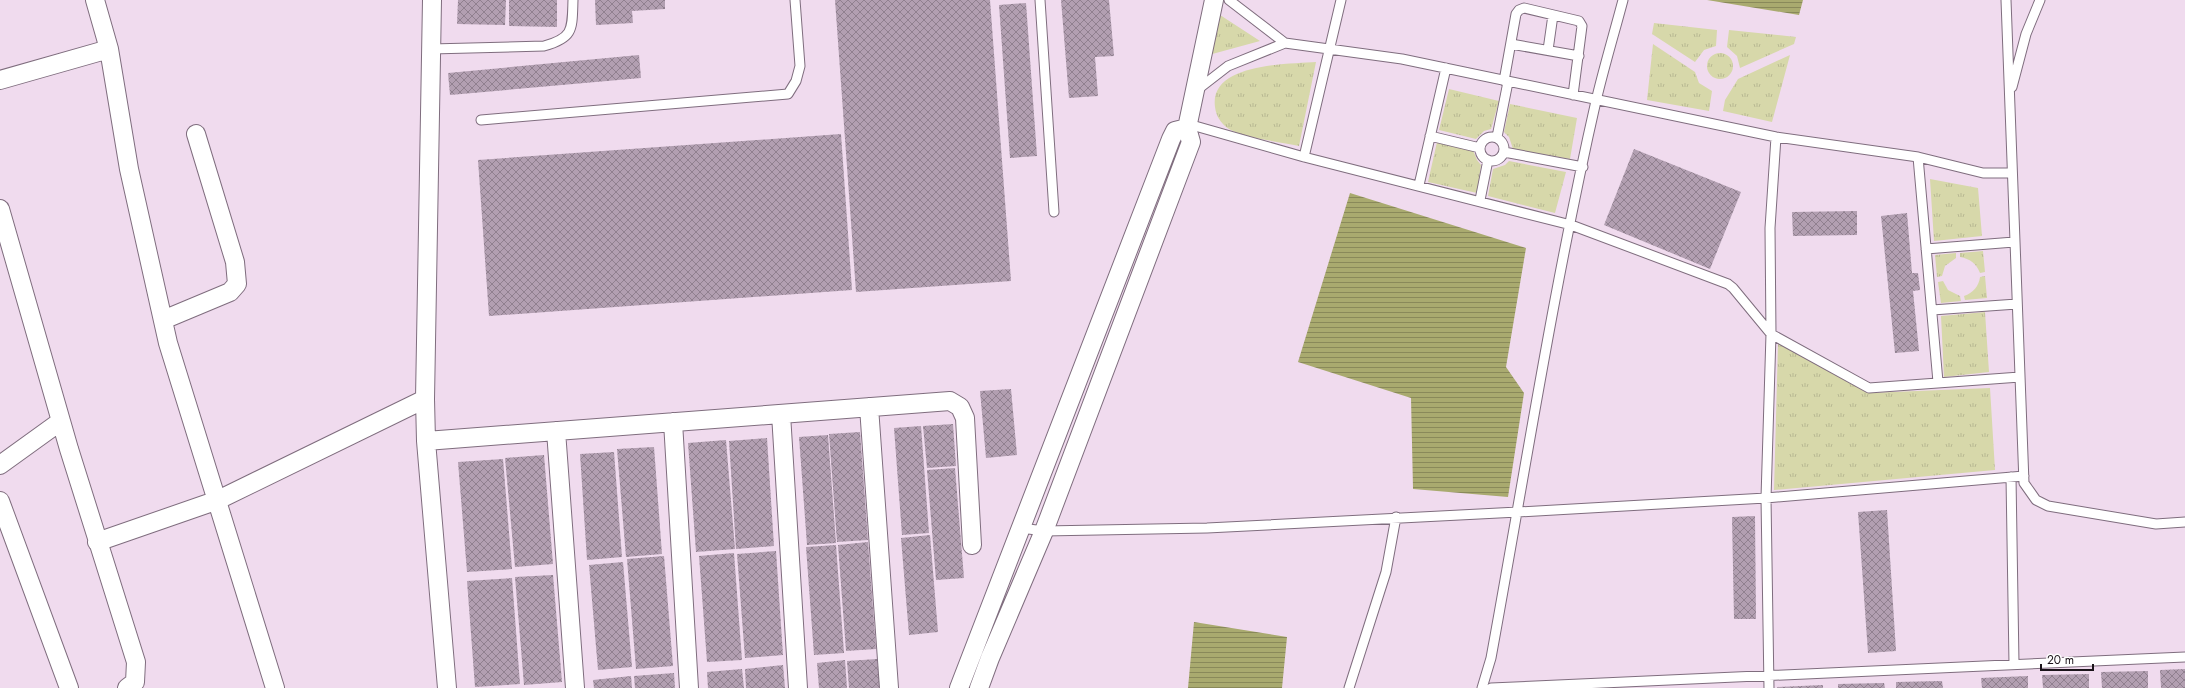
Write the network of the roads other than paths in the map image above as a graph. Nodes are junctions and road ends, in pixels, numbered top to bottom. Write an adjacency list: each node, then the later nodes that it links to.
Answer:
1 (94, 0): 15 (street)
2 (432, 0): 16 (street)
3 (573, 0): 16 (lane)
4 (795, 0): 27 (lane)
5 (1040, 0): 42 (lane)
6 (1214, 0): 23 (street)
7 (1229, 0): 13 (lane)
8 (1341, 0): 17 (lane)
9 (1623, 0): 26 (lane)
10 (2006, 0): 25 (lane)
11 (2040, 0): 25 (lane)
12 (1553, 15): 14 (lane); 18 (lane); 19 (lane)
13 (1285, 43): 17 (lane); 23 (lane)
14 (1511, 44): 18 (lane); 22 (lane)
15 (109, 49): 21 (street); 49 (street)
16 (431, 49): 53 (street)
17 (1330, 49): 20 (lane); 35 (lane)
18 (1548, 50): 19 (lane)
19 (1579, 56): 24 (lane)
20 (1446, 68): 22 (lane); 30 (lane)
21 (0, 80)
22 (1506, 81): 24 (lane); 31 (lane)
23 (1193, 92): 28 (street)
24 (1573, 95): 26 (lane)
25 (2009, 98): 39 (lane)
26 (1596, 100): 32 (lane); 38 (lane)
27 (481, 120)
28 (1188, 126): 35 (lane); 69 (street); 70 (street)
29 (196, 134): 49 (street)
30 (1430, 136): 33 (lane); 40 (lane)
31 (1497, 138): 33 (lane); 34 (lane)
32 (1776, 138): 36 (lane); 50 (lane)
33 (1480, 148): 37 (lane)
34 (1504, 152): 37 (lane); 38 (lane)
35 (1304, 157): 40 (lane)
36 (1918, 157): 39 (lane); 46 (lane)
37 (1488, 160): 41 (lane)
38 (1583, 167): 44 (lane)
39 (2012, 173): 45 (lane)
40 (1419, 185): 41 (lane)
41 (1480, 200): 44 (lane)
42 (1054, 212)
43 (0, 213): 56 (street)
44 (1571, 225): 50 (lane); 66 (lane)
45 (2014, 242): 46 (lane); 47 (lane)
46 (1926, 249): 48 (lane)
47 (2017, 304): 48 (lane); 51 (lane)
48 (1932, 310): 52 (lane)
49 (163, 320): 64 (street)
50 (1771, 334): 52 (lane); 63 (lane)
51 (2020, 377): 52 (lane); 61 (lane)
52 (1938, 382)
53 (425, 399): 59 (street); 64 (street)
54 (869, 407): 55 (street); 72 (street); 83 (street)
55 (781, 414): 57 (street); 82 (street)
56 (60, 421): 60 (street); 71 (street)
57 (673, 422): 58 (street); 81 (street)
58 (556, 431): 59 (street); 80 (street)
59 (426, 441): 79 (street)
60 (0, 465)
61 (2024, 476): 62 (lane); 68 (lane)
62 (2011, 477): 63 (lane); 74 (lane)
63 (1766, 498): 66 (lane); 75 (lane)
64 (218, 500): 71 (street); 78 (street)
65 (0, 501): 76 (street)
66 (1518, 512): 67 (lane); 87 (lane)
67 (1396, 517): 70 (lane); 86 (lane)
68 (2185, 522)
69 (1021, 528): 70 (lane); 84 (street)
70 (1044, 531): 85 (street)
71 (98, 542): 77 (street)
72 (972, 545)
73 (2185, 657): 74 (lane)
74 (2014, 664): 75 (lane)
75 (1769, 675): 88 (lane); 89 (lane)
76 (69, 688)
77 (127, 688)
78 (275, 688)
79 (447, 688)
80 (574, 688)
81 (689, 688)
82 (798, 688)
83 (888, 688)
84 (959, 688)
85 (979, 688)
86 (1349, 688)
87 (1482, 688)
88 (1491, 688)
89 (1769, 688)

